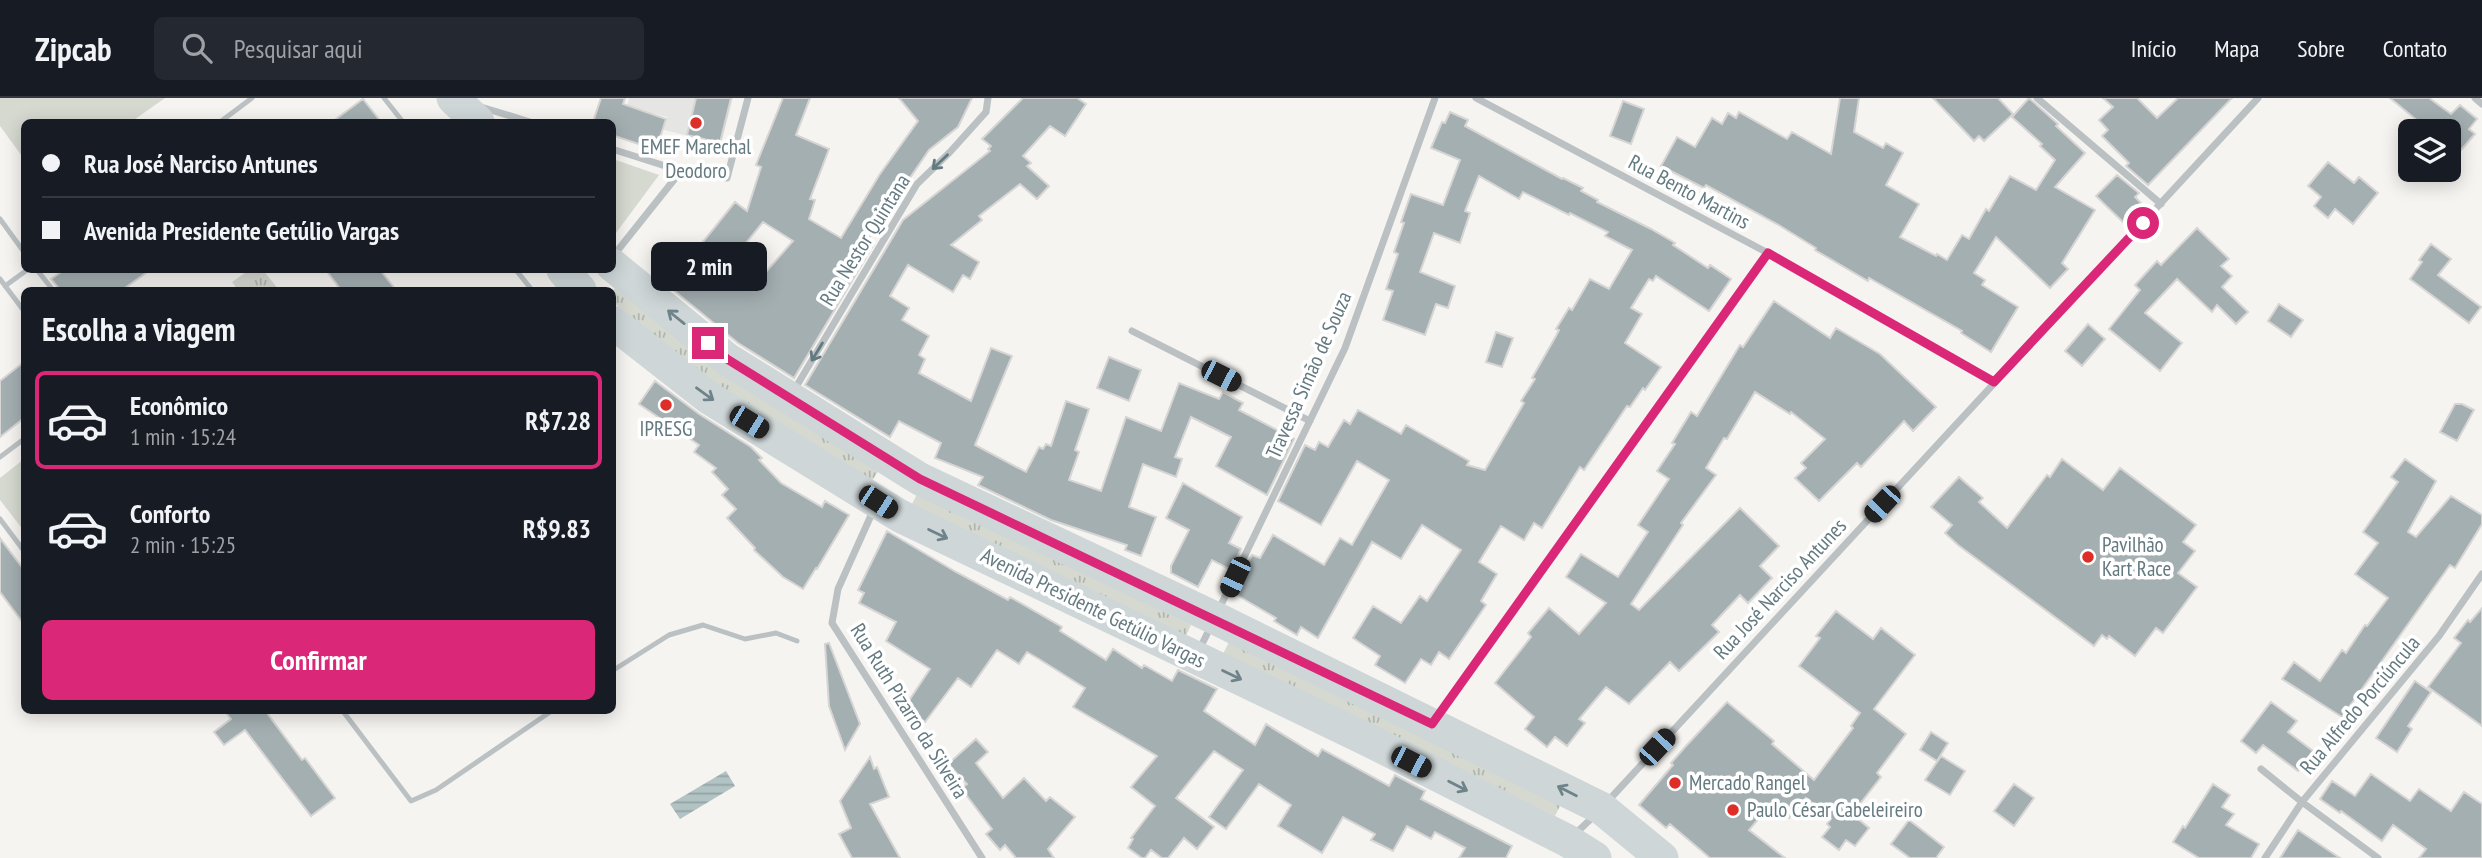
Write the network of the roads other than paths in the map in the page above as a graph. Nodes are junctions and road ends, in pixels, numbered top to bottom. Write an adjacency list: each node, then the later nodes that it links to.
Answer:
1 (252, 98): 12 (lane)
2 (384, 98): 13 (lane)
3 (748, 98): 17 (street)
4 (988, 98): 35 (street, Rua Nestor Quintana, one-way to 35)
5 (1435, 98): 36 (street, Travessa Simão de Souza)
6 (1476, 98): 22 (street, Rua Bento Martins)
7 (2038, 98): 18 (street)
8 (2258, 98): 18 (street, Rua José Narciso Antunes)
9 (2475, 98): 11 (street)
10 (447, 103): 14 (main road); 15 (street)
11 (2482, 104)
12 (224, 119)
13 (401, 119)
14 (473, 119)
15 (517, 119)
16 (616, 150): 17 (street)
17 (681, 170): 21 (street)
18 (2161, 204): 34 (street, Rua José Narciso Antunes)
19 (0, 219): 20 (lane)
20 (21, 248)
21 (616, 252)
22 (1768, 253): 34 (street, Rua Bento Martins); 49 (street)
23 (23, 273): 27 (lane)
24 (39, 273): 28 (lane)
25 (518, 273): 29 (lane)
26 (0, 279): 27 (lane)
27 (5, 286): 31 (lane)
28 (51, 287)
29 (530, 287)
30 (616, 297): 35 (main road, Avenida Presidente Getúlio Vargas, one-way to 30)
31 (21, 307)
32 (616, 325): 39 (main road, Avenida Presidente Getúlio Vargas, one-way to 39)
33 (1132, 331): 36 (street)
34 (1994, 382): 52 (street, Rua José Narciso Antunes)
35 (789, 398): 39 (main road, Avenida Presidente Getúlio Vargas)
36 (1310, 421): 43 (street, Travessa Simão de Souza)
37 (21, 441): 38 (lane)
38 (0, 457)
39 (889, 484): 43 (main road, Avenida Presidente Getúlio Vargas); 45 (main road, Avenida Presidente Getúlio Vargas, one-way to 45); 54 (street, Rua Ruth Pizarro da Silveira)
40 (0, 519): 41 (lane)
41 (21, 547)
42 (2482, 574): 51 (street, Rua Alfredo Porciúncula)
43 (1215, 618): 45 (street, Travessa Simão de Souza); 49 (main road, Avenida Presidente Getúlio Vargas)
44 (797, 641): 46 (lane)
45 (1195, 657): 53 (main road, Avenida Presidente Getúlio Vargas, one-way to 53)
46 (616, 668)
47 (345, 714): 48 (lane)
48 (547, 714)
49 (1432, 724): 52 (main road, Avenida Presidente Getúlio Vargas, one-way to 49)
50 (2261, 769): 51 (street)
51 (2302, 802): 56 (street, Rua Alfredo Porciúncula); 57 (street)
52 (1601, 808): 53 (street, Rua José Narciso Antunes); 55 (main road, Avenida Presidente Getúlio Vargas)
53 (1575, 849)
54 (982, 858)
55 (1662, 858)
56 (2265, 858)
57 (2378, 858)

